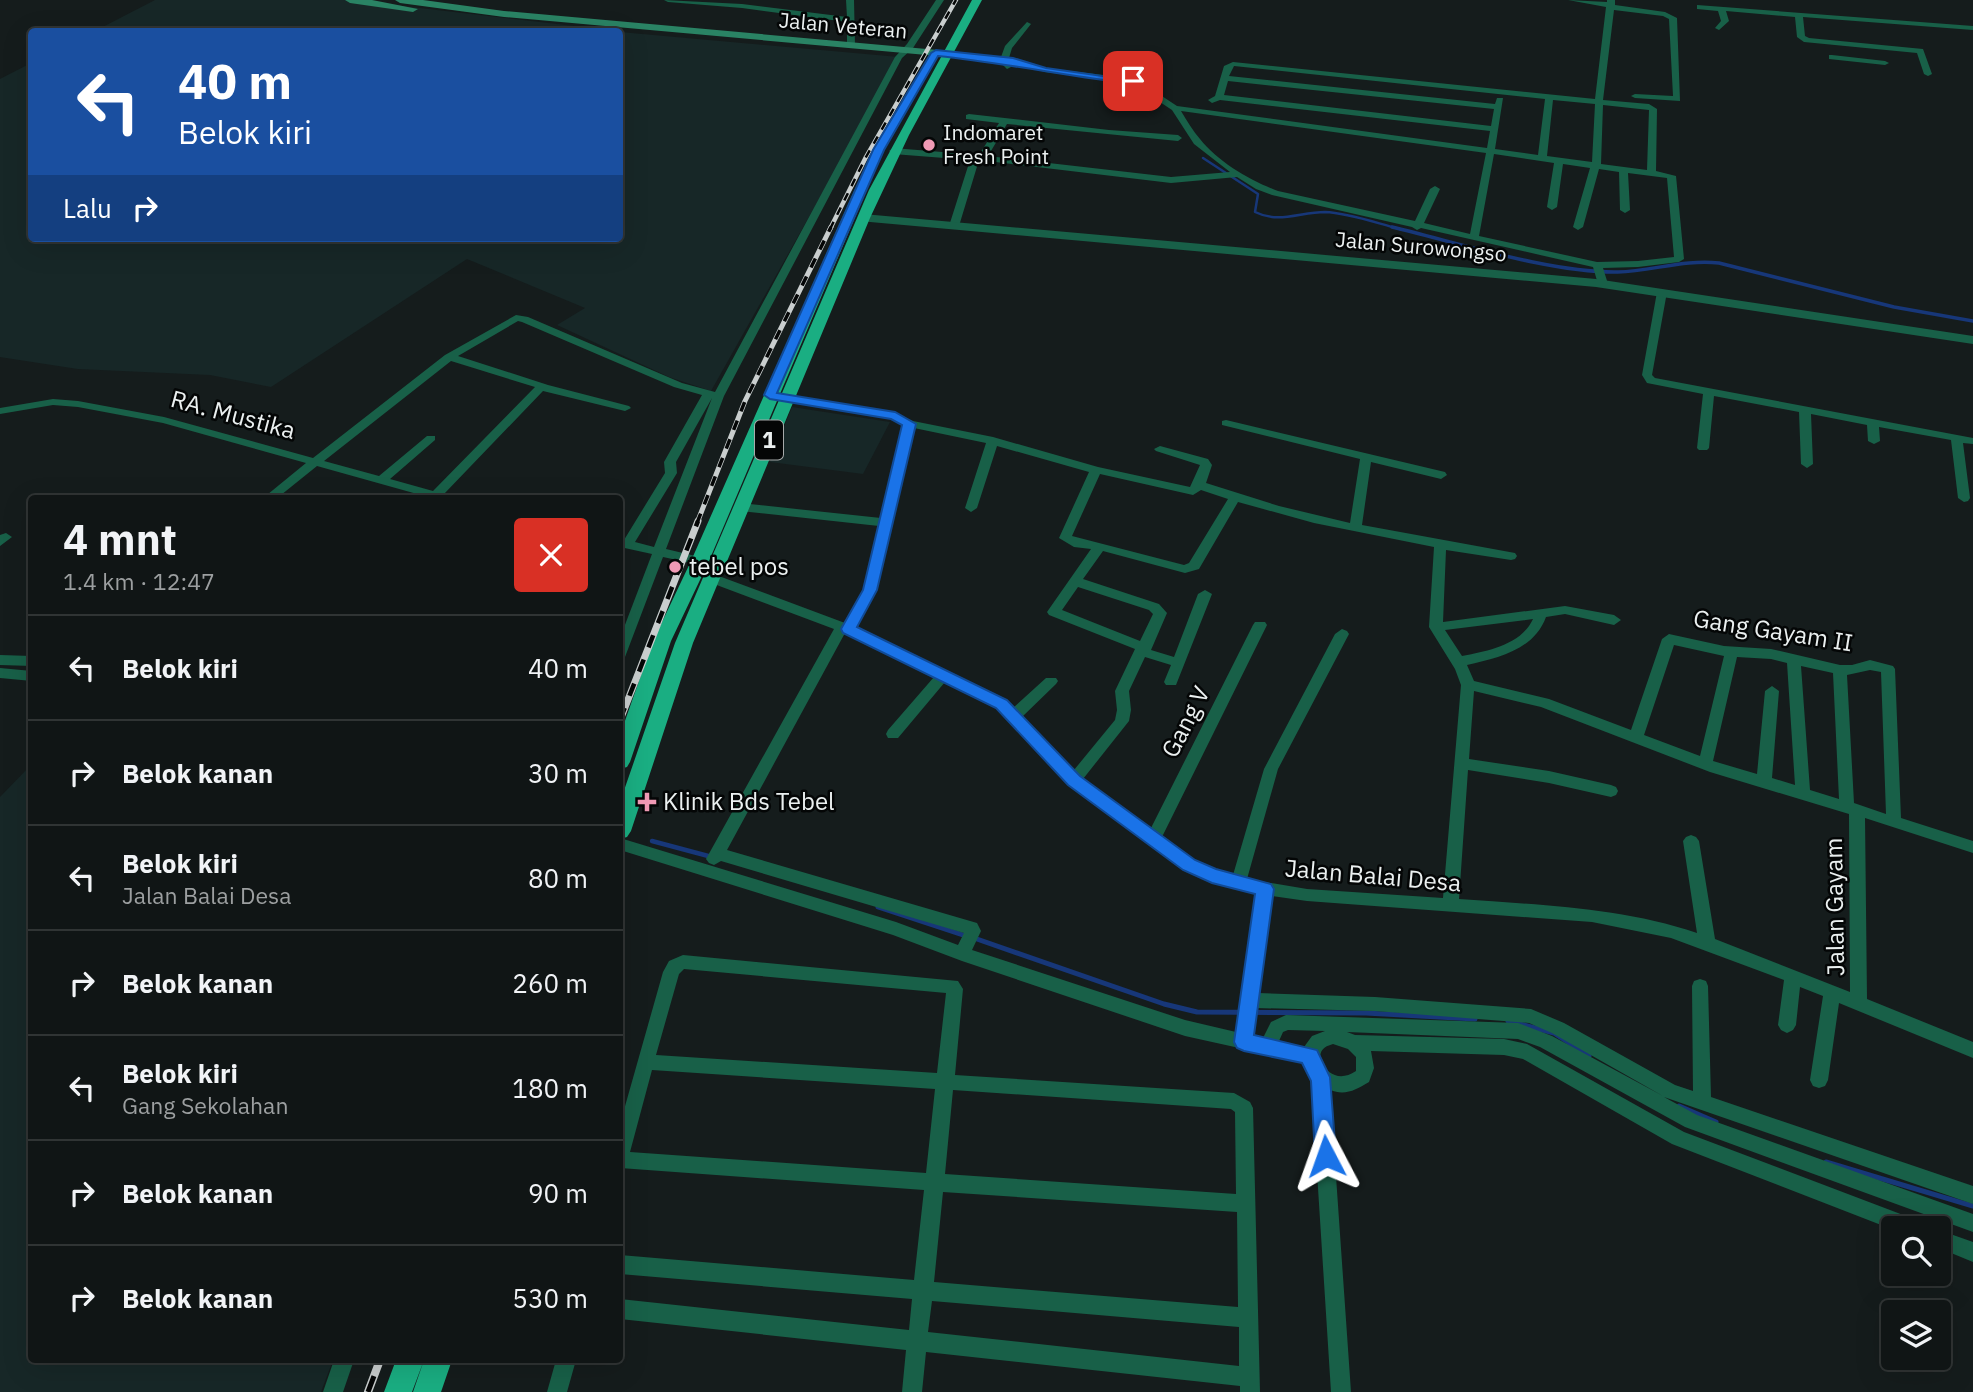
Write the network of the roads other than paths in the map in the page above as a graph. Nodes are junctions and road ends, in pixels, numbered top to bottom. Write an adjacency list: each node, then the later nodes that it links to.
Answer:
1 (350, 0): 10 (main road, Jalan Veteran)
2 (400, 0): 23 (main road, Jalan Veteran)
3 (668, 0): 16 (street)
4 (850, 0): 16 (street)
5 (940, 0): 26 (street)
6 (966, 0): 27 (highway, 1)
7 (977, 0): 27 (highway, 1)
8 (1572, 0): 11 (street)
9 (1755, 0): 14 (street)
10 (379, 2): 19 (main road, Jalan Veteran)
11 (1611, 4): 37 (street); 37 (street)
12 (1700, 7): 13 (street)
13 (1721, 9): 14 (street); 20 (street)
14 (1755, 11): 15 (street)
15 (1799, 15): 17 (street); 25 (street)
16 (849, 20): 24 (street)
17 (1871, 21): 21 (street); 25 (street)
18 (1027, 24): 29 (street)
19 (586, 28)
20 (1719, 28)
21 (1973, 28)
22 (623, 32): 23 (main road, Jalan Veteran)
23 (727, 38): 24 (main road, Jalan Veteran); 26 (main road, Jalan Veteran)
24 (852, 46): 26 (main road, Jalan Veteran)
25 (1881, 48): 28 (street); 30 (street)
26 (901, 54): 27 (main road, Jalan Veteran); 70 (street)
27 (940, 57): 29 (street); 47 (highway, 1); 71 (highway, 1)
28 (1832, 57)
29 (1009, 65): 38 (street)
30 (1928, 74)
31 (1359, 77): 32 (street); 33 (street); 34 (street)
32 (1226, 78): 34 (street); 36 (street)
33 (1502, 91): 35 (street); 40 (street)
34 (1359, 92): 40 (street)
35 (1549, 96): 37 (street); 49 (street)
36 (1219, 97): 39 (street); 44 (street)
37 (1603, 98): 52 (street); 54 (street)
38 (1174, 107): 39 (street); 55 (street)
39 (1206, 107): 43 (street)
40 (1499, 107): 44 (street)
41 (969, 117): 42 (street)
42 (1005, 121): 46 (street); 50 (street)
43 (1277, 123): 45 (street); 48 (street)
44 (1495, 129): 48 (street)
45 (1271, 135)
46 (1178, 138)
47 (892, 150): 50 (street); 59 (highway, 1)
48 (1490, 151): 49 (street); 63 (street)
49 (1542, 157): 51 (street)
50 (978, 158): 55 (street); 60 (street)
51 (1559, 159): 52 (street); 57 (street)
52 (1600, 164): 53 (street); 62 (street)
53 (1623, 168): 54 (street); 58 (street)
54 (1651, 172): 64 (street)
55 (1232, 174): 61 (street)
56 (1435, 189): 61 (street)
57 (1552, 207)
58 (1625, 209)
59 (863, 218): 60 (street, Jalan Surowongso); 71 (highway, 1)
60 (954, 226): 64 (street, Jalan Surowongso)
61 (1417, 227): 63 (street)
62 (1578, 227)
63 (1474, 239): 64 (street)
64 (1600, 273): 65 (street, Jalan Surowongso)
65 (1662, 292): 66 (street, Jalan Surowongso); 69 (street)
66 (1973, 340)
67 (449, 357): 68 (street); 70 (street); 86 (street)
68 (543, 386): 72 (street); 93 (street)
69 (1709, 393): 74 (street); 83 (street)
70 (713, 395): 100 (street); 103 (street)
71 (778, 396): 76 (street); 96 (highway, 1); 105 (highway, 1)
72 (625, 408)
73 (0, 411): 86 (street, RA. Mustika)
74 (1805, 411): 77 (street); 87 (street)
75 (1226, 423): 85 (street)
76 (909, 424): 80 (street); 98 (street)
77 (1873, 424): 79 (street); 82 (street)
78 (431, 438): 90 (street)
79 (1957, 438): 81 (street); 95 (street)
80 (993, 440): 88 (street); 97 (street)
81 (1973, 441)
82 (1874, 442)
83 (1703, 448)
84 (1160, 449): 91 (street)
85 (1366, 457): 89 (street); 99 (street)
86 (318, 461): 90 (street, RA. Mustika); 92 (street)
87 (1807, 464)
88 (1096, 470): 91 (street); 102 (street)
89 (1441, 475)
90 (381, 480): 93 (street, RA. Mustika)
91 (1199, 485): 94 (street)
92 (273, 495)
93 (436, 495)
94 (1235, 497): 99 (street); 102 (street)
95 (1964, 499)
96 (740, 507): 98 (street); 106 (highway, 1)
97 (971, 508)
98 (887, 523): 113 (street)
99 (1356, 527): 101 (street)
100 (623, 544): 103 (street)
101 (1440, 545): 104 (street); 112 (street)
102 (1100, 546): 107 (street)
103 (658, 554): 105 (street); 115 (street)
104 (1511, 556)
105 (699, 561): 134 (highway, 1)
106 (711, 578): 113 (street, Jalan Balai Desa); 143 (highway, 1)
107 (1075, 582): 116 (street); 116 (street)
108 (1205, 594): 122 (street)
109 (1541, 614): 110 (street); 112 (street); 121 (street)
110 (1614, 620)
111 (1260, 625): 144 (street, Gang V)
112 (1436, 627): 121 (street)
113 (845, 628): 126 (street, Jalan Balai Desa); 148 (street)
114 (1342, 635): 149 (street)
115 (623, 646)
116 (1144, 650): 122 (street); 137 (street)
117 (1732, 651): 118 (street, Gang Gayam II); 133 (street, Gang Gayam II); 136 (street)
118 (1794, 659): 123 (street, Gang Gayam II); 140 (street)
119 (0, 660): 120 (street)
120 (28, 661)
121 (1458, 662): 129 (street)
122 (1179, 663): 128 (street)
123 (1840, 670): 141 (street, Jalan Gayam); 142 (street, Gang Gayam II)
124 (0, 673): 125 (street)
125 (28, 676)
126 (943, 676): 131 (street, Jalan Balai Desa); 132 (street)
127 (1051, 681): 131 (street)
128 (1171, 682)
129 (1468, 685): 133 (street); 135 (street)
130 (1772, 691): 138 (street)
131 (1014, 715): 137 (street, Jalan Balai Desa)
132 (893, 734)
133 (1635, 739): 136 (street)
134 (623, 753)
135 (1460, 763): 139 (street); 153 (street)
136 (1705, 764): 138 (street)
137 (1074, 780): 144 (street, Jalan Balai Desa)
138 (1764, 783): 140 (street)
139 (1611, 791)
140 (1803, 793): 141 (street)
141 (1852, 808): 142 (street); 160 (street, Jalan Gayam)
142 (1894, 821): 147 (street)
143 (623, 822)
144 (1153, 839): 149 (street, Jalan Balai Desa)
145 (1691, 841): 155 (street)
146 (623, 845): 148 (street)
147 (1973, 847)
148 (712, 862): 151 (street); 151 (street)
149 (1238, 884): 150 (street, Jalan Balai Desa)
150 (1265, 889): 153 (street, Jalan Balai Desa); 161 (street)
151 (811, 890): 152 (street); 152 (street)
152 (858, 904): 154 (street); 154 (street)
153 (1450, 906): 155 (street, Jalan Balai Desa)
154 (903, 918): 156 (street); 156 (street)
155 (1707, 943): 157 (street, Jalan Balai Desa)
156 (967, 944): 163 (street)
157 (1793, 976): 159 (street, Jalan Balai Desa); 162 (street)
158 (1700, 986): 173 (street)
159 (1832, 993): 160 (street, Jalan Balai Desa); 170 (street)
160 (1859, 1004): 166 (street, Jalan Balai Desa)
161 (1248, 1009): 163 (street); 172 (street)
162 (1787, 1025)
163 (1244, 1042): 165 (street)
164 (1355, 1043): 167 (street); 169 (street); 179 (street)
165 (1268, 1047): 167 (street); 172 (street)
166 (1973, 1050)
167 (1310, 1056): 169 (street)
168 (643, 1062): 171 (street); 171 (street); 174 (street)
169 (1320, 1077): 198 (street)
170 (1819, 1080)
171 (946, 1082): 176 (street); 178 (street)
172 (1667, 1100): 173 (street); 180 (street)
173 (1702, 1101): 177 (street)
174 (623, 1142)
175 (623, 1160): 176 (street)
176 (934, 1182): 178 (street); 184 (street)
177 (1973, 1195)
178 (1245, 1204): 186 (street)
179 (1881, 1216)
180 (1973, 1223)
181 (1951, 1244): 182 (street)
182 (1973, 1252)
183 (623, 1265): 184 (street)
184 (923, 1291): 186 (street); 187 (street)
185 (623, 1309): 187 (street)
186 (1248, 1318): 192 (street)
187 (917, 1340): 192 (street); 197 (street)
188 (343, 1363): 193 (street)
189 (409, 1363): 194 (highway)
190 (437, 1363): 195 (highway)
191 (565, 1363): 196 (street)
192 (1250, 1384)
193 (332, 1392)
194 (398, 1392)
195 (427, 1392)
196 (557, 1392)
197 (912, 1392)
198 (1341, 1392)

